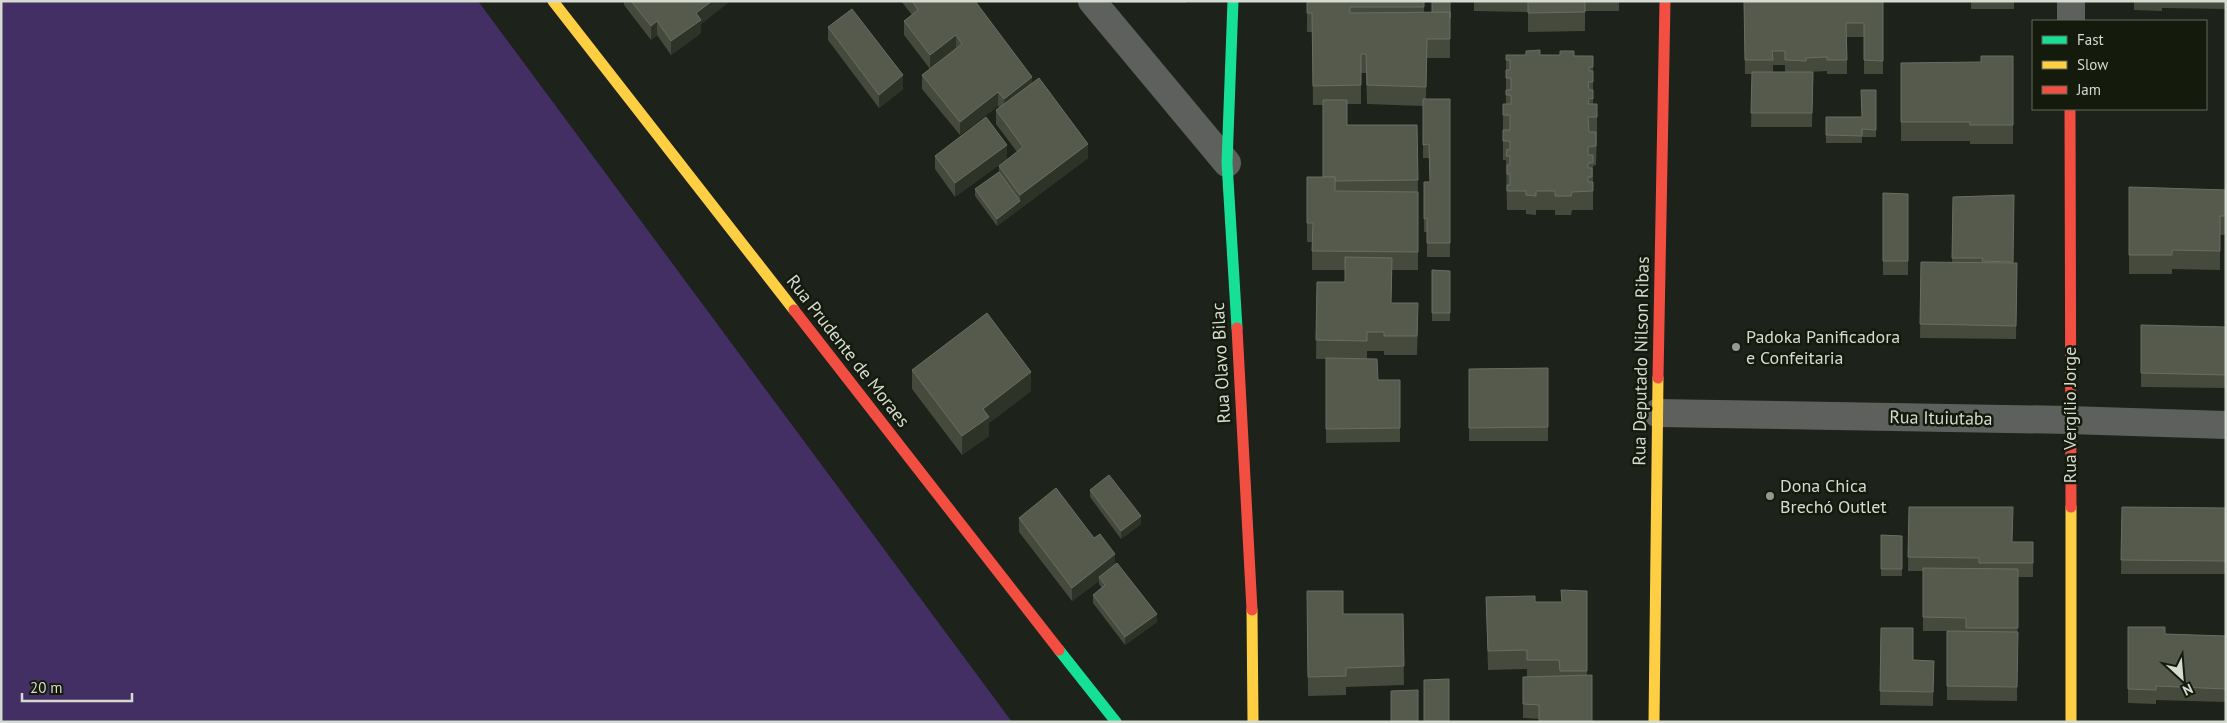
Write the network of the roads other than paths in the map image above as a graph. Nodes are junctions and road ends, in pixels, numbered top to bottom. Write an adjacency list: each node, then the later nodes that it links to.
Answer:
1 (554, 1): 12 (street, Rua Prudente de Moraes)
2 (1092, 1): 8 (street)
3 (1233, 1): 8 (street, Rua Olavo Bilac)
4 (1665, 1): 9 (street, Rua Deputado Nilson Ribas)
5 (2071, 1): 6 (street)
6 (2071, 20)
7 (2070, 110): 10 (street, Rua Vergílio Jorge)
8 (1227, 163): 13 (street, Rua Olavo Bilac)
9 (1656, 413): 10 (street, Rua Ituiutaba); 14 (street, Rua Deputado Nilson Ribas)
10 (2069, 420): 11 (street, Rua Ituiutaba); 15 (street, Rua Vergílio Jorge)
11 (2226, 425)
12 (1116, 722)
13 (1253, 722)
14 (1654, 722)
15 (2071, 722)

